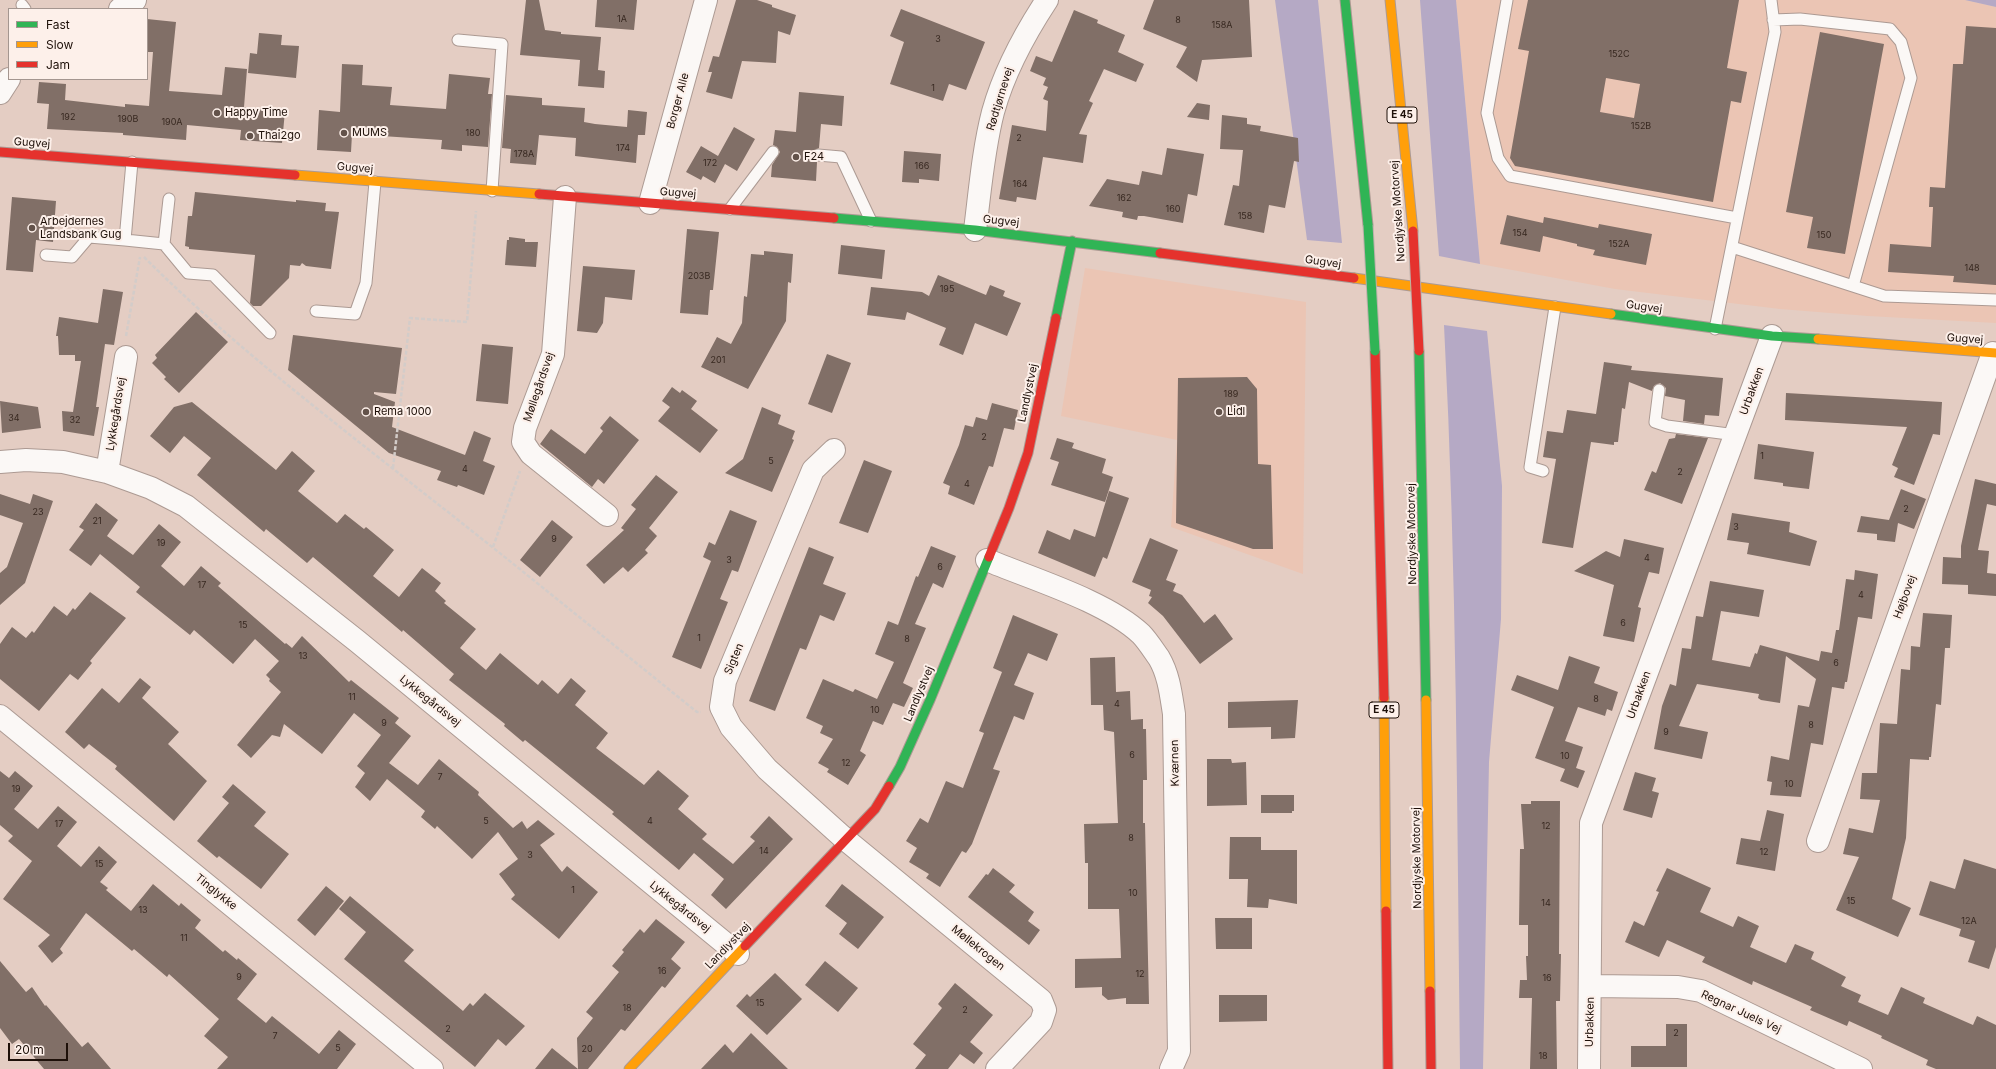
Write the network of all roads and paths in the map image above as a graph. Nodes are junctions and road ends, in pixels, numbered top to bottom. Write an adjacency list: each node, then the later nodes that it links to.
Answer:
1 (135, 0): 8 (street)
2 (706, 0): 22 (street, Borger Alle)
3 (1047, 0): 26 (street, Rødtjørnevej)
4 (1346, 0): 62 (main road, E 45, bridge)
5 (1390, 0): 63 (main road, Nordjyske Motorvej / E 45, bridge)
6 (1507, 0): 24 (lane)
7 (1771, 0): 9 (lane)
8 (122, 8)
9 (1773, 20): 24 (lane); 32 (lane)
10 (458, 40): 19 (lane)
11 (8, 80): 12 (street)
12 (0, 93)
13 (0, 152): 16 (main road, Gugvej)
14 (773, 152): 23 (lane)
15 (818, 155): 25 (lane)
16 (132, 162): 17 (main road, Gugvej); 27 (lane)
17 (375, 182): 18 (main road, Gugvej); 35 (lane)
18 (478, 190): 19 (main road, Gugvej); 46 (path)
19 (492, 191): 20 (main road, Gugvej)
20 (565, 197): 22 (main road, Gugvej); 44 (street, Møllegårdsvej)
21 (169, 199): 29 (lane)
22 (650, 203): 23 (main road, Gugvej)
23 (730, 209): 25 (main road, Gugvej)
24 (1737, 218): 30 (lane)
25 (871, 221): 26 (main road, Gugvej)
26 (975, 230): 28 (main road, Gugvej)
27 (125, 240): 29 (lane); 31 (lane)
28 (1072, 241): 34 (main road, Gugvej); 51 (main road, Landlystvej)
29 (164, 244): 37 (lane)
30 (1732, 247): 32 (lane); 36 (lane)
31 (46, 255)
32 (1853, 286): 33 (lane)
33 (1996, 300)
34 (1555, 307): 36 (main road, Gugvej); 47 (lane)
35 (316, 311)
36 (1715, 329): 38 (main road, Gugvej)
37 (270, 333)
38 (1772, 336): 39 (main road, Gugvej); 42 (street, Urbakken)
39 (1994, 353): 55 (street, Højbovej)
40 (126, 356): 46 (path); 48 (street, Lykkegårdsvej)
41 (1659, 390): 42 (lane)
42 (1736, 435): 57 (street, Urbakken)
43 (834, 450): 54 (street, Sigten)
44 (531, 454): 49 (street, Møllegårdsvej); 50 (path)
45 (0, 462): 48 (street, Lykkegårdsvej)
46 (393, 469): 50 (path)
47 (1543, 471)
48 (107, 472): 56 (street, Lykkegårdsvej)
49 (607, 515)
50 (493, 547): 52 (path)
51 (987, 560): 54 (main road, Landlystvej); 61 (street, Kværnen)
52 (697, 712)
53 (0, 716): 58 (street, Tinglykke)
54 (846, 840): 56 (main road, Landlystvej); 60 (street, Møllekrogen)
55 (1818, 841)
56 (738, 954): 59 (main road, Landlystvej)
57 (1590, 986): 64 (street, Urbakken); 65 (street, Regnar Juels Vej)
58 (432, 1069)
59 (629, 1069)
60 (997, 1069)
61 (1171, 1069)
62 (1388, 1069)
63 (1431, 1069)
64 (1589, 1069)
65 (1861, 1069)

